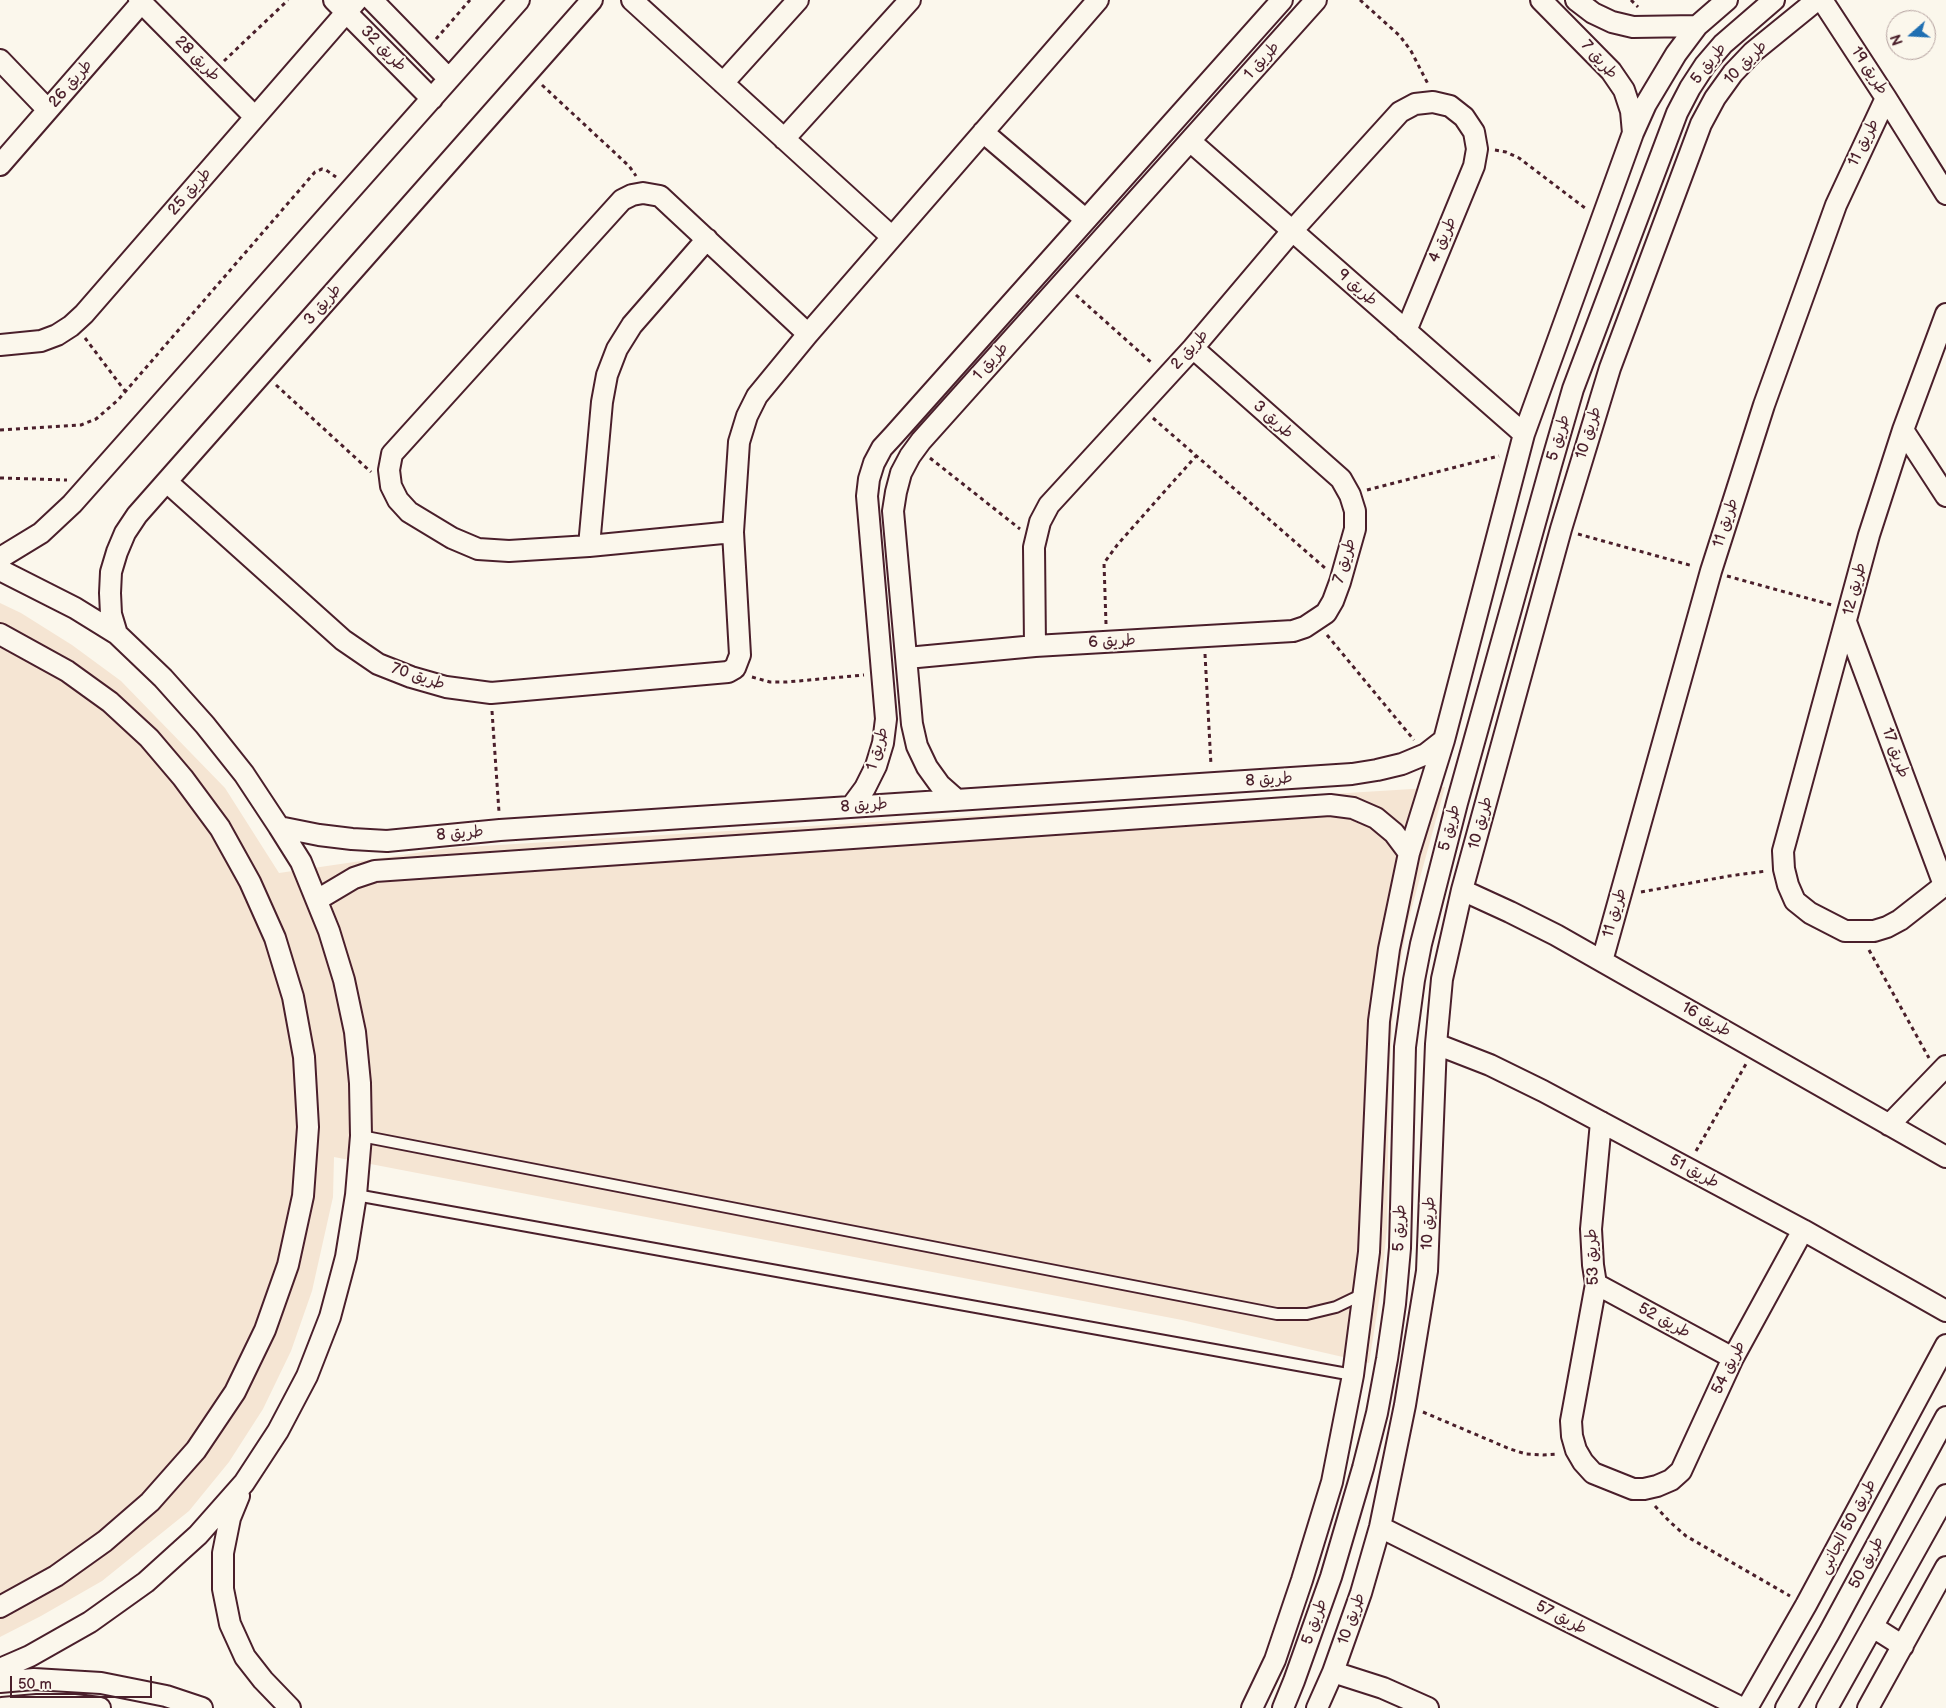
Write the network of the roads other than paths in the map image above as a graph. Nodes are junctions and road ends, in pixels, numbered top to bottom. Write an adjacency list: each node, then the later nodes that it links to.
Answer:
1 (372, 0): 20 (street, طريق 32)
2 (519, 0): 20 (street)
3 (592, 0): 44 (street, طريق 3)
4 (632, 0): 21 (street)
5 (798, 0): 21 (street)
6 (910, 0): 28 (street)
7 (1098, 0): 26 (street)
8 (1282, 0): 33 (street, طريق 1)
9 (1316, 0): 29 (street, طريق 1)
10 (1541, 0): 27 (street, طريق 7)
11 (1576, 0): 18 (street, طريق 7)
12 (1727, 0): 18 (street, طريق 5)
13 (1774, 0): 68 (street, طريق 5)
14 (1818, 0): 63 (street, طريق 10)
15 (1822, 0): 22 (street, طريق 19)
16 (140, 1): 24 (street, طريق 26); 25 (street, طريق 28)
17 (346, 4): 23 (street, طريق 32); 25 (street, طريق 25)
18 (1697, 26): 27 (street, طريق 5)
19 (0, 60): 24 (street)
20 (449, 79): 23 (street)
21 (723, 83): 28 (street)
22 (1886, 98): 32 (street, طريق 19); 65 (street, طريق 11)
23 (432, 99): 49 (street)
24 (48, 110): 31 (street, طريق 26)
25 (255, 117): 40 (street, طريق 25)
26 (983, 132): 33 (street); 35 (street)
27 (1633, 134): 43 (street, طريق 5)
28 (784, 139): 35 (street)
29 (1190, 141): 34 (street, طريق 9); 56 (street, طريق 1)
30 (1477, 149): 34 (street, طريق 2); 38 (street, طريق 4)
31 (0, 165)
32 (1946, 194)
33 (1085, 219): 59 (street, طريق 1)
34 (1292, 231): 38 (street, طريق 9); 41 (street, طريق 2)
35 (892, 237): 39 (street)
36 (707, 239): 39 (street); 48 (street); 48 (street)
37 (1946, 314): 42 (street, طريق 12)
38 (1406, 331): 43 (street, طريق 9)
39 (808, 334): 47 (street)
40 (0, 345)
41 (1193, 348): 45 (street, طريق 3); 55 (street, طريق 2)
42 (1903, 430): 46 (street); 52 (street, طريق 12)
43 (1521, 442): 57 (street, طريق 5)
44 (167, 482): 47 (street, طريق 70); 54 (street, طريق 3)
45 (1350, 494): 51 (street, طريق 7)
46 (1946, 496)
47 (733, 532): 48 (street)
48 (589, 546)
49 (0, 558)
50 (0, 570): 54 (street)
51 (1316, 621): 55 (street, طريق 6)
52 (1846, 622): 62 (street, طريق 17); 62 (street, طريق 12)
53 (0, 634): 88 (street)
54 (117, 634): 60 (street)
55 (1035, 646): 56 (street, طريق 6)
56 (907, 658): 58 (street, طريق 1)
57 (1444, 740): 58 (street, طريق 8); 61 (street, طريق 5)
58 (957, 800): 59 (street, طريق 8)
59 (851, 807): 60 (street, طريق 8)
60 (279, 827): 64 (street)
61 (1409, 853): 64 (street, طريق 8); 66 (street, طريق 5)
62 (1945, 885)
63 (1462, 890): 65 (street, طريق 16); 67 (street, طريق 10)
64 (317, 900): 72 (street)
65 (1602, 961): 71 (street, طريق 16)
66 (1379, 1042): 68 (street); 77 (street, طريق 5)
67 (1436, 1044): 70 (street, طريق 51); 86 (street, طريق 10)
68 (1405, 1047): 99 (street, طريق 5)
69 (1941, 1070): 71 (street)
70 (1601, 1122): 75 (street, طريق 51); 76 (street, طريق 53)
71 (1889, 1125): 73 (street, طريق 16)
72 (362, 1136): 74 (street); 77 (lane)
73 (1946, 1157)
74 (356, 1195): 81 (lane); 83 (street)
75 (1803, 1230): 78 (street, طريق 51); 80 (street, طريق 54)
76 (1596, 1284): 80 (street, طريق 52); 84 (street, طريق 53)
77 (1363, 1294): 81 (street, طريق 5)
78 (1946, 1311)
79 (1946, 1345): 103 (street, طريق 50 الجانبى)
80 (1733, 1358): 84 (street, طريق 54)
81 (1353, 1375): 98 (street, طريق 5)
82 (1946, 1418): 104 (street, طريق 50)
83 (244, 1483): 91 (street); 97 (street)
84 (1644, 1489)
85 (1946, 1495): 89 (street)
86 (1380, 1527): 92 (street, طريق 10); 102 (street, طريق 57)
87 (1946, 1567): 90 (street)
88 (0, 1607)
89 (1873, 1627): 90 (street); 105 (street)
90 (1903, 1646): 106 (street)
91 (0, 1669)
92 (1333, 1672): 100 (street, طريق 10); 101 (street)
93 (0, 1682): 96 (street)
94 (2, 1708): 95 (street)
95 (100, 1708)
96 (202, 1708)
97 (290, 1708)
98 (1252, 1708)
99 (1283, 1708)
100 (1317, 1708)
101 (1428, 1708)
102 (1742, 1708)
103 (1747, 1708)
104 (1786, 1708)
105 (1828, 1708)
106 (1868, 1708)

